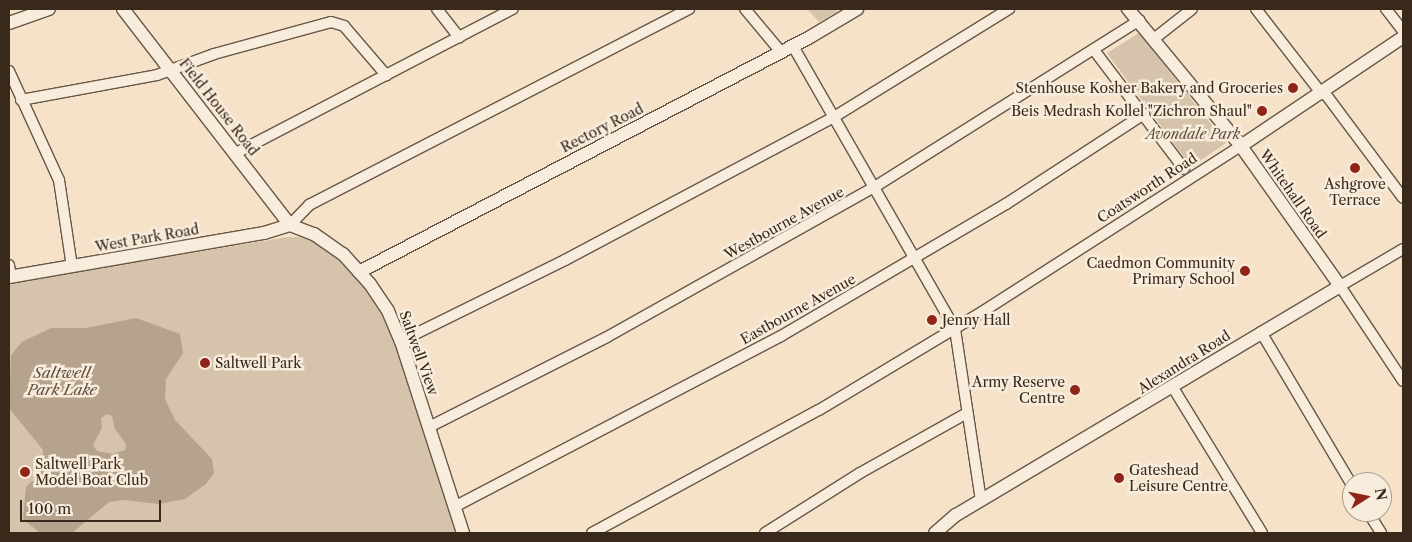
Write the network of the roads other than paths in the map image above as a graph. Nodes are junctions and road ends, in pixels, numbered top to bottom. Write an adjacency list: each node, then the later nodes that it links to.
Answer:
1 (50, 9): 14 (street)
2 (123, 9): 22 (street, Field House Road)
3 (437, 9): 16 (street)
4 (513, 9): 16 (street)
5 (689, 9): 34 (street)
6 (745, 9): 21 (street)
7 (1009, 9): 28 (street)
8 (1128, 9): 13 (street, Whitehall Road)
9 (1192, 9): 18 (street)
10 (1256, 9): 25 (street)
11 (1386, 9): 15 (street)
12 (852, 10): 19 (street, Rectory Road)
13 (1140, 20): 18 (street, Whitehall Road); 20 (street, Westbourne Avenue)
14 (9, 23)
15 (1403, 32)
16 (459, 37): 24 (street)
17 (1403, 37): 25 (street, Coatsworth Road)
18 (1155, 38): 29 (street, Whitehall Road)
19 (793, 46): 21 (street, Rectory Road); 28 (street)
20 (1094, 50): 27 (street); 32 (street, Westbourne Avenue)
21 (781, 52): 38 (street, Rectory Road)
22 (171, 69): 24 (street); 26 (street); 30 (street, Field House Road)
23 (9, 71): 26 (street)
24 (386, 75): 30 (street)
25 (1323, 93): 29 (street, Coatsworth Road); 33 (street)
26 (22, 100): 37 (street)
27 (1144, 114): 31 (street); 36 (street, Eastbourne Avenue)
28 (834, 117): 32 (street); 43 (street)
29 (1240, 146): 40 (street, Whitehall Road); 41 (street, Coatsworth Road)
30 (236, 153): 34 (street, Field House Road)
31 (1184, 169)
32 (873, 188): 36 (street); 47 (street, Westbourne Avenue)
33 (1403, 198)
34 (290, 225): 37 (street, West Park Road); 38 (street, Saltwell View)
35 (1403, 250): 40 (street, Alexandra Road)
36 (914, 258): 41 (street); 50 (street, Eastbourne Avenue)
37 (72, 267): 39 (street, West Park Road)
38 (360, 272): 43 (street, Saltwell View)
39 (9, 273)
40 (1340, 286): 42 (street, Alexandra Road); 44 (street, Whitehall Road)
41 (955, 329): 46 (street); 53 (street, Coatsworth Road)
42 (1261, 332): 45 (street, Alexandra Road); 48 (street)
43 (401, 341): 47 (street, Saltwell View)
44 (1403, 381)
45 (1172, 386): 49 (street, Alexandra Road); 56 (street)
46 (967, 413): 49 (street); 54 (street)
47 (428, 427): 50 (street, Saltwell View)
48 (1344, 472)
49 (981, 500): 55 (street, Alexandra Road)
50 (454, 507): 52 (street, Saltwell View)
51 (1374, 522): 57 (street)
52 (463, 533)
53 (592, 533)
54 (765, 533)
55 (935, 533)
56 (1262, 533)
57 (1381, 533)

